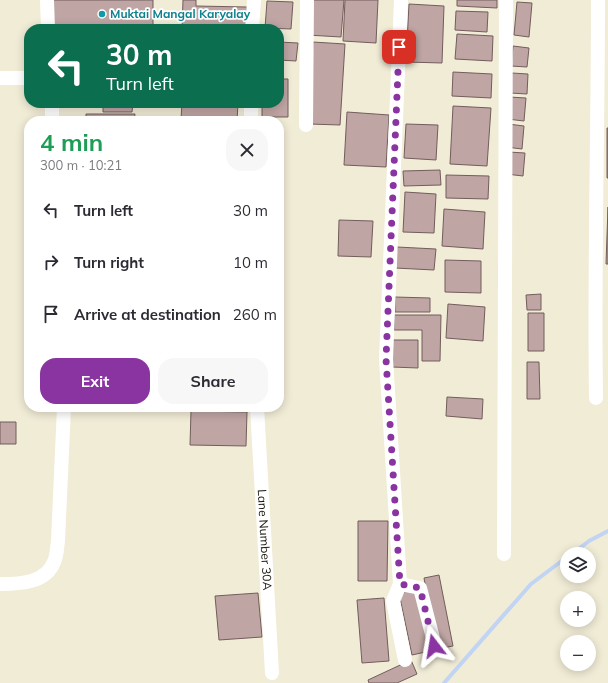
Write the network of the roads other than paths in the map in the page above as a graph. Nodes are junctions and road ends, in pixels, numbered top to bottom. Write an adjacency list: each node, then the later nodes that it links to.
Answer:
1 (47, 0): 7 (street)
2 (254, 0): 8 (street)
3 (307, 0): 11 (street)
4 (401, 0): 17 (street)
5 (506, 0): 15 (street)
6 (598, 0): 12 (street)
7 (48, 24)
8 (252, 24)
9 (0, 78): 10 (street)
10 (24, 78)
11 (306, 126)
12 (596, 398)
13 (64, 412): 16 (street)
14 (257, 412): 20 (street, Lane Number 30A)
15 (504, 554)
16 (0, 584)
17 (400, 584): 18 (street); 19 (street)
18 (434, 646)
19 (405, 660)
20 (272, 672)

